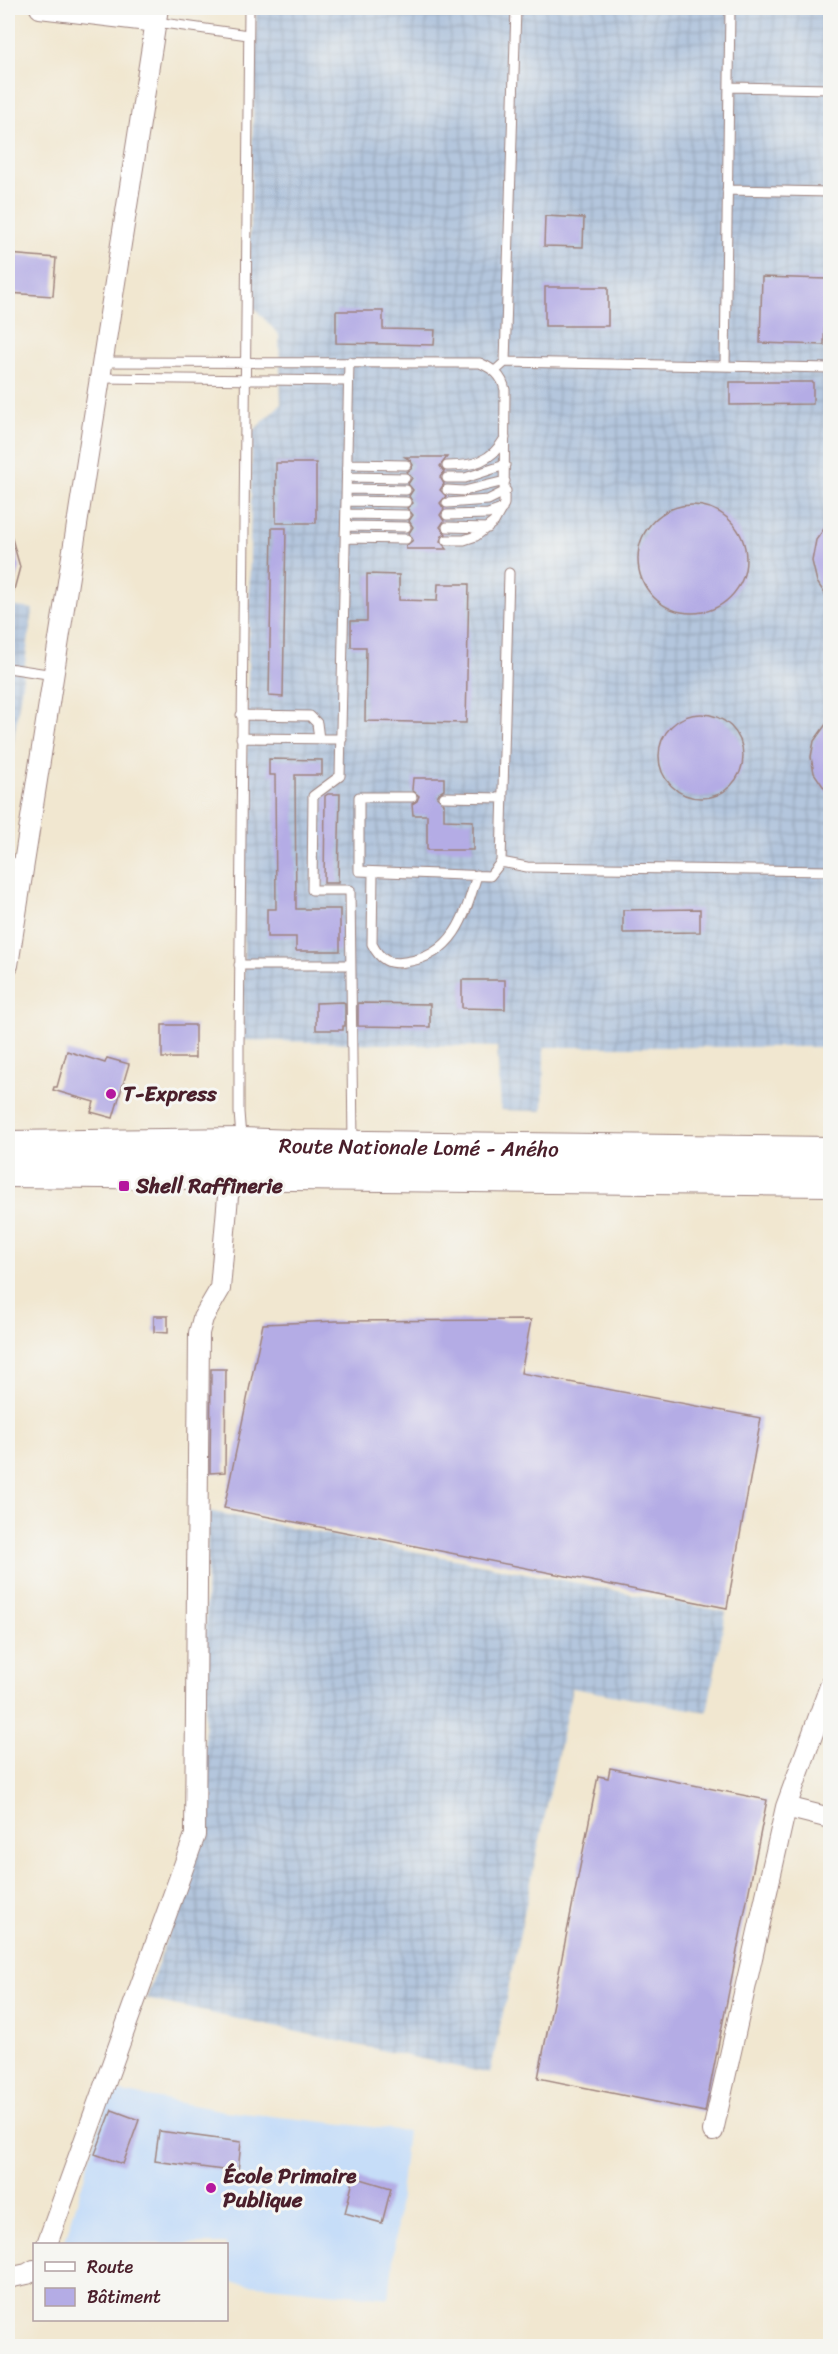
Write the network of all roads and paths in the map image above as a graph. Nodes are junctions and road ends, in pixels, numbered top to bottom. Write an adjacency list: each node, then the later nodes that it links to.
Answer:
1 (40, 8): 5 (street)
2 (249, 8): 6 (lane)
3 (516, 8): 13 (lane)
4 (730, 8): 7 (lane)
5 (157, 15): 6 (lane); 16 (street)
6 (248, 35): 11 (lane)
7 (729, 87): 8 (lane); 9 (lane)
8 (831, 89)
9 (727, 190): 10 (lane); 14 (lane)
10 (831, 192)
11 (245, 362): 12 (lane); 16 (lane); 18 (lane)
12 (349, 362): 17 (lane); 19 (lane)
13 (505, 362): 14 (lane); 17 (lane)
14 (725, 366): 15 (lane)
15 (831, 368)
16 (102, 370): 18 (lane); 48 (street)
17 (495, 371): 20 (lane)
18 (244, 380): 19 (lane); 49 (lane)
19 (348, 381): 21 (lane)
20 (505, 437): 23 (lane); 24 (lane)
21 (347, 464): 22 (lane); 25 (lane)
22 (406, 465)
23 (505, 465): 27 (lane); 28 (lane)
24 (447, 466)
25 (347, 477): 26 (lane); 29 (lane)
26 (405, 478)
27 (447, 478)
28 (505, 486): 31 (lane); 34 (lane); 35 (lane)
29 (347, 489): 30 (lane); 32 (lane)
30 (406, 490)
31 (447, 490)
32 (347, 501): 33 (lane); 36 (lane)
33 (406, 502)
34 (447, 503)
35 (502, 509): 38 (lane); 42 (lane)
36 (347, 513): 37 (lane); 39 (lane)
37 (406, 514)
38 (447, 515)
39 (346, 526): 40 (lane); 43 (lane)
40 (406, 527)
41 (447, 527): 42 (lane)
42 (488, 528): 45 (lane)
43 (346, 538): 44 (lane); 52 (lane)
44 (406, 539)
45 (447, 540)
46 (509, 573): 55 (lane)
47 (8, 668): 48 (lane)
48 (54, 675): 57 (street)
49 (241, 715): 50 (lane); 51 (lane)
50 (241, 738): 51 (lane); 62 (lane)
51 (319, 739): 52 (lane)
52 (342, 739): 63 (lane)
53 (412, 797): 59 (lane)
54 (444, 797): 55 (lane)
55 (503, 798): 56 (lane)
56 (501, 862): 58 (lane); 60 (lane)
57 (16, 863): 61 (street)
58 (831, 871)
59 (373, 872): 60 (lane); 60 (lane)
60 (477, 875)
61 (8, 965)
62 (239, 965): 63 (lane); 67 (lane)
63 (350, 965): 64 (lane)
64 (353, 1146): 66 (highway, Route Nationale Lomé - Aného); 67 (highway, Route Nationale Lomé - Aného)
65 (8, 1147): 67 (highway, Route Nationale Lomé - Aného)
66 (831, 1153)
67 (240, 1158): 68 (highway, Route Nationale Lomé - Aného); 69 (highway, Route Nationale Lomé - Aného); 74 (street)
68 (8, 1171)
69 (831, 1180)
70 (831, 1686): 71 (street)
71 (786, 1808): 72 (street); 73 (street)
72 (831, 1818)
73 (713, 2131)
74 (47, 2243)
75 (33, 2271): 76 (street)
76 (8, 2278)

